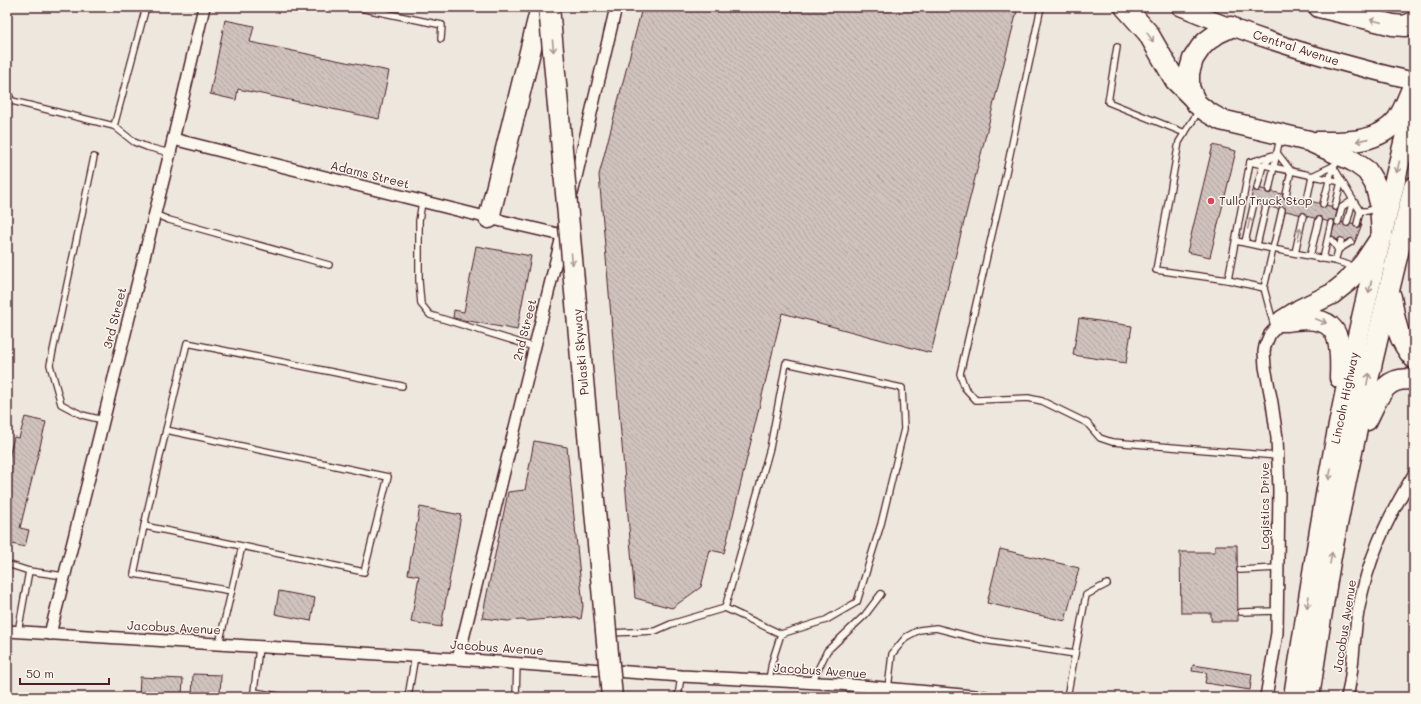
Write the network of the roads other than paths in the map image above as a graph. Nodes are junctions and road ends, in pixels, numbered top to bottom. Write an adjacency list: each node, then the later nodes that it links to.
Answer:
1 (146, 7): 20 (lane)
2 (204, 7): 22 (street, 3rd Street)
3 (340, 7): 14 (lane)
4 (540, 7): 51 (highway)
5 (549, 7): 120 (highway, Pulaski Skyway, one-way to 120, bridge)
6 (563, 7): 121 (highway, Pulaski Skyway)
7 (616, 7): 56 (street, 2nd Street)
8 (1041, 7): 85 (lane)
9 (1125, 7): 19 (highway, one-way to 19)
10 (1180, 7): 13 (main road, Central Avenue)
11 (1319, 7): 12 (highway, one-way to 11)
12 (1414, 22)
13 (1231, 27): 16 (main road, Central Avenue); 19 (highway)
14 (441, 39)
15 (1117, 47): 21 (lane)
16 (1414, 83): 23 (highway, one-way to 23)
17 (7, 92): 20 (lane)
18 (1414, 102): 57 (highway, Lincoln Highway, one-way to 57)
19 (1197, 103): 21 (lane); 24 (highway)
20 (114, 126): 25 (lane)
21 (1185, 133): 73 (lane)
22 (173, 139): 25 (street, 3rd Street); 41 (street, Adams Street)
23 (1309, 141): 24 (highway); 28 (highway)
24 (1279, 144): 27 (lane); 29 (lane); 30 (lane); 31 (lane)
25 (170, 153): 49 (street, 3rd Street)
26 (94, 157): 81 (lane)
27 (1250, 162): 29 (lane); 58 (lane)
28 (1338, 162): 32 (lane); 33 (lane); 34 (lane); 43 (highway)
29 (1263, 165): 30 (lane); 36 (lane)
30 (1274, 168): 31 (lane); 37 (lane)
31 (1291, 171): 32 (lane); 38 (lane)
32 (1312, 176): 33 (lane); 39 (lane)
33 (1330, 180): 34 (lane); 44 (lane)
34 (1341, 182): 40 (lane); 46 (lane)
35 (1414, 187): 64 (highway, Lincoln Highway)
36 (1257, 188)
37 (1269, 190)
38 (1286, 195)
39 (1307, 200)
40 (1352, 200): 48 (lane); 53 (lane); 69 (lane)
41 (422, 202): 51 (street, Adams Street); 77 (lane)
42 (1254, 203): 61 (lane, one-way to 42)
43 (1380, 203): 48 (lane); 57 (highway)
44 (1323, 204)
45 (1266, 206): 63 (lane)
46 (1335, 207)
47 (1282, 210): 65 (lane)
48 (1360, 211): 54 (lane)
49 (154, 214): 71 (lane); 81 (street, 3rd Street)
50 (1303, 216): 67 (lane, one-way to 50)
51 (489, 218): 56 (street, Adams Street)
52 (1319, 220): 68 (lane)
53 (1347, 223)
54 (1358, 224)
55 (1414, 229): 64 (highway)
56 (562, 235): 77 (street, 2nd Street)
57 (1382, 236): 72 (highway); 83 (highway, Lincoln Highway, one-way to 83)
58 (1236, 240): 61 (lane); 73 (lane)
59 (1332, 240): 66 (lane)
60 (1341, 241): 66 (lane)
61 (1245, 242): 63 (lane)
62 (1351, 242): 66 (lane)
63 (1257, 245): 65 (lane)
64 (1400, 246): 75 (highway, Lincoln Highway)
65 (1273, 249): 67 (lane); 74 (lane)
66 (1338, 250): 70 (lane)
67 (1295, 253): 68 (lane)
68 (1310, 256): 69 (lane)
69 (1323, 258): 70 (lane)
70 (1335, 261): 72 (lane)
71 (329, 265)
72 (1359, 268): 76 (highway)
73 (1228, 280): 74 (lane)
74 (1264, 288): 76 (lane)
75 (1390, 288): 78 (highway); 84 (highway, Lincoln Highway, one-way to 75)
76 (1278, 325): 83 (highway, one-way to 83); 85 (street, Logistics Drive)
77 (534, 348): 108 (street, 2nd Street)
78 (1414, 358)
79 (1414, 380): 84 (highway)
80 (402, 386): 82 (lane)
81 (103, 420): 93 (street, 3rd Street)
82 (166, 430): 87 (lane); 88 (lane)
83 (1337, 436): 110 (highway, Lincoln Highway, one-way to 110)
84 (1354, 445): 110 (highway, Lincoln Highway, one-way to 84)
85 (1278, 456): 90 (street, Logistics Drive)
86 (1414, 474): 128 (street, Jacobus Avenue)
87 (144, 526): 88 (lane); 95 (lane)
88 (242, 546): 95 (lane)
89 (7, 564): 92 (lane)
90 (1278, 568): 91 (lane); 98 (street, Logistics Drive)
91 (1240, 570)
92 (29, 571): 93 (lane); 100 (lane)
93 (64, 576): 102 (street, 3rd Street)
94 (1107, 584): 106 (lane)
95 (232, 591): 104 (lane)
96 (881, 594): 113 (lane)
97 (724, 608): 101 (lane); 103 (lane); 103 (lane)
98 (1278, 611): 99 (lane); 125 (street, Logistics Drive)
99 (1241, 612)
100 (12, 632): 102 (street, Jacobus Avenue)
101 (604, 633)
102 (50, 634): 104 (street, Jacobus Avenue)
103 (781, 634): 112 (lane)
104 (218, 644): 105 (street, Jacobus Avenue)
105 (259, 647): 107 (street, Jacobus Avenue); 115 (lane)
106 (1075, 654): 114 (lane); 124 (lane)
107 (415, 656): 108 (street, Jacobus Avenue); 118 (lane)
108 (458, 659): 109 (street, Jacobus Avenue)
109 (517, 663): 111 (street, Jacobus Avenue); 119 (lane)
110 (1306, 666): 126 (highway, Lincoln Highway); 127 (highway, Lincoln Highway)
111 (681, 676): 112 (street, Jacobus Avenue); 122 (lane)
112 (769, 680): 113 (street, Jacobus Avenue)
113 (812, 683): 114 (street, Jacobus Avenue)
114 (888, 689): 123 (street, Jacobus Avenue)
115 (254, 692): 116 (lane); 117 (lane)
116 (250, 697)
117 (284, 697)
118 (408, 697)
119 (516, 697)
120 (612, 697)
121 (625, 697)
122 (678, 697)
123 (985, 697)
124 (1067, 697)
125 (1266, 697)
126 (1294, 697)
127 (1309, 697)
128 (1347, 697)

